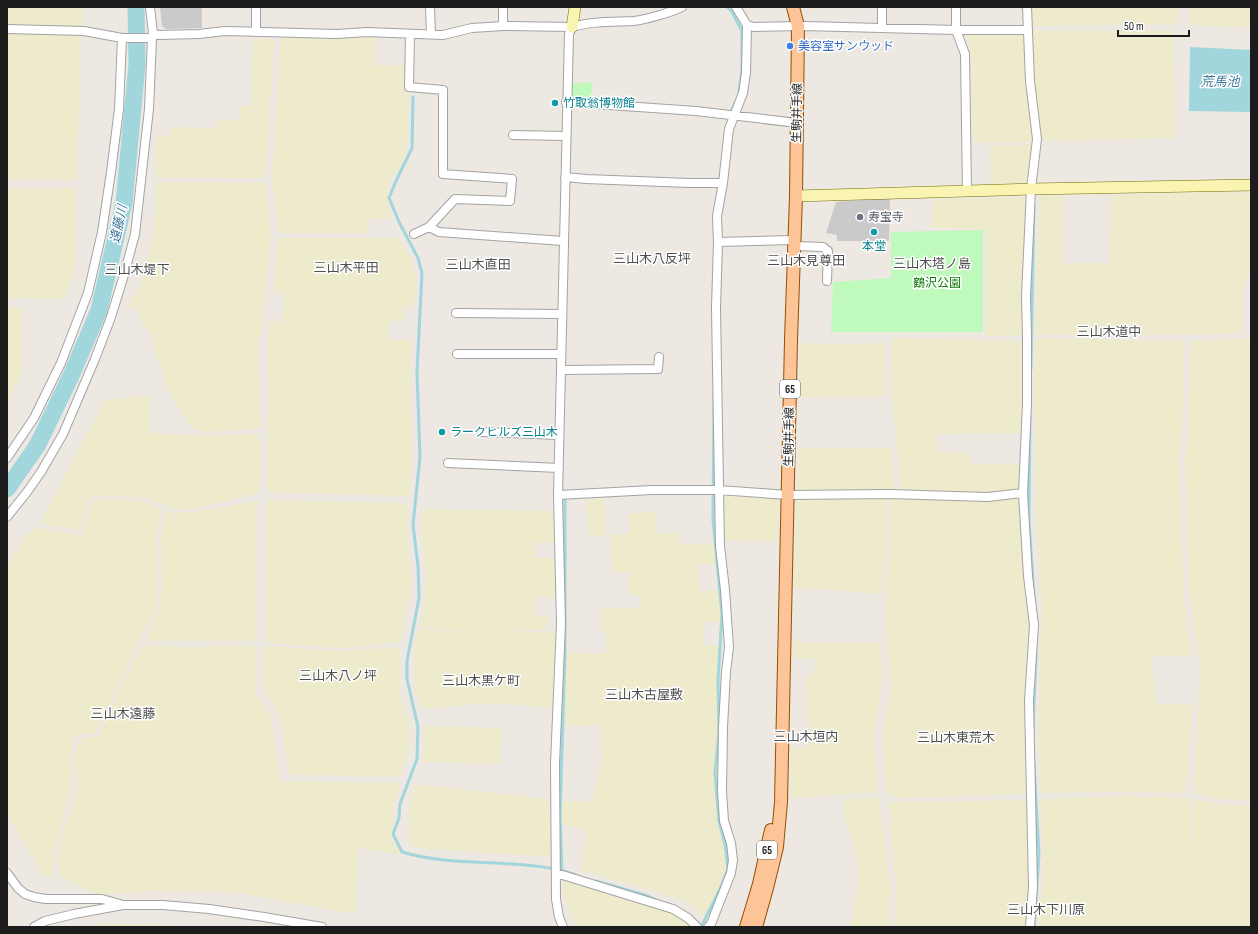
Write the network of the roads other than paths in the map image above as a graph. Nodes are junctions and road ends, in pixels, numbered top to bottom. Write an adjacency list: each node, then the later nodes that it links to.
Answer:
1 (150, 7): 23 (street)
2 (256, 7): 20 (street)
3 (430, 7): 22 (street)
4 (503, 7): 13 (street)
5 (575, 7): 15 (street)
6 (682, 7): 15 (street)
7 (736, 7): 12 (street)
8 (793, 7): 14 (main road, 生駒井手線 / 65)
9 (882, 7): 16 (street)
10 (956, 7): 18 (street)
11 (1027, 7): 19 (street)
12 (747, 25): 14 (street); 26 (street)
13 (504, 26): 15 (street); 22 (street)
14 (798, 26): 16 (street); 27 (main road, 生駒井手線 / 65)
15 (572, 27): 25 (street)
16 (882, 27): 18 (street)
17 (7, 28): 24 (street)
18 (956, 30): 19 (street); 34 (street)
19 (1027, 30): 33 (street)
20 (256, 32): 21 (street); 23 (street)
21 (410, 34): 22 (street); 36 (street)
22 (431, 34)
23 (150, 37): 24 (street); 57 (street)
24 (124, 38): 50 (street)
25 (566, 102): 26 (street); 29 (street)
26 (733, 116): 27 (street); 31 (street)
27 (798, 123): 35 (main road, 生駒井手線 / 65)
28 (513, 135): 29 (street)
29 (566, 136): 30 (street)
30 (565, 177): 31 (street); 38 (street)
31 (723, 183): 39 (street)
32 (1251, 185): 33 (street)
33 (1031, 189): 34 (street); 54 (street)
34 (967, 192): 35 (street)
35 (796, 196): 40 (main road, 生駒井手線 / 65)
36 (429, 227): 37 (street); 38 (street)
37 (414, 234)
38 (563, 241): 43 (street)
39 (718, 242): 40 (street); 53 (street)
40 (795, 243): 41 (street); 56 (main road, 生駒井手線 / 65)
41 (827, 281)
42 (456, 313): 43 (street)
43 (562, 314): 45 (street)
44 (457, 354): 45 (street)
45 (561, 354): 47 (street)
46 (658, 357): 47 (street)
47 (561, 370): 49 (street)
48 (482, 432): 49 (street)
49 (559, 435): 52 (street)
50 (7, 458)
51 (448, 463): 52 (street)
52 (559, 468): 55 (street)
53 (719, 490): 55 (street); 56 (street); 66 (street)
54 (1023, 493): 56 (street); 69 (street)
55 (558, 495): 60 (street)
56 (788, 495): 58 (main road, 生駒井手線 / 65)
57 (7, 517)
58 (782, 771): 67 (main road, 生駒井手線 / 65); 68 (main road, 生駒井手線 / 65)
59 (7, 872): 61 (street)
60 (556, 873): 64 (street); 65 (street)
61 (123, 905): 62 (street); 63 (street)
62 (34, 927)
63 (322, 927)
64 (563, 927)
65 (697, 927)
66 (708, 927)
67 (746, 927)
68 (756, 927)
69 (1030, 927)

